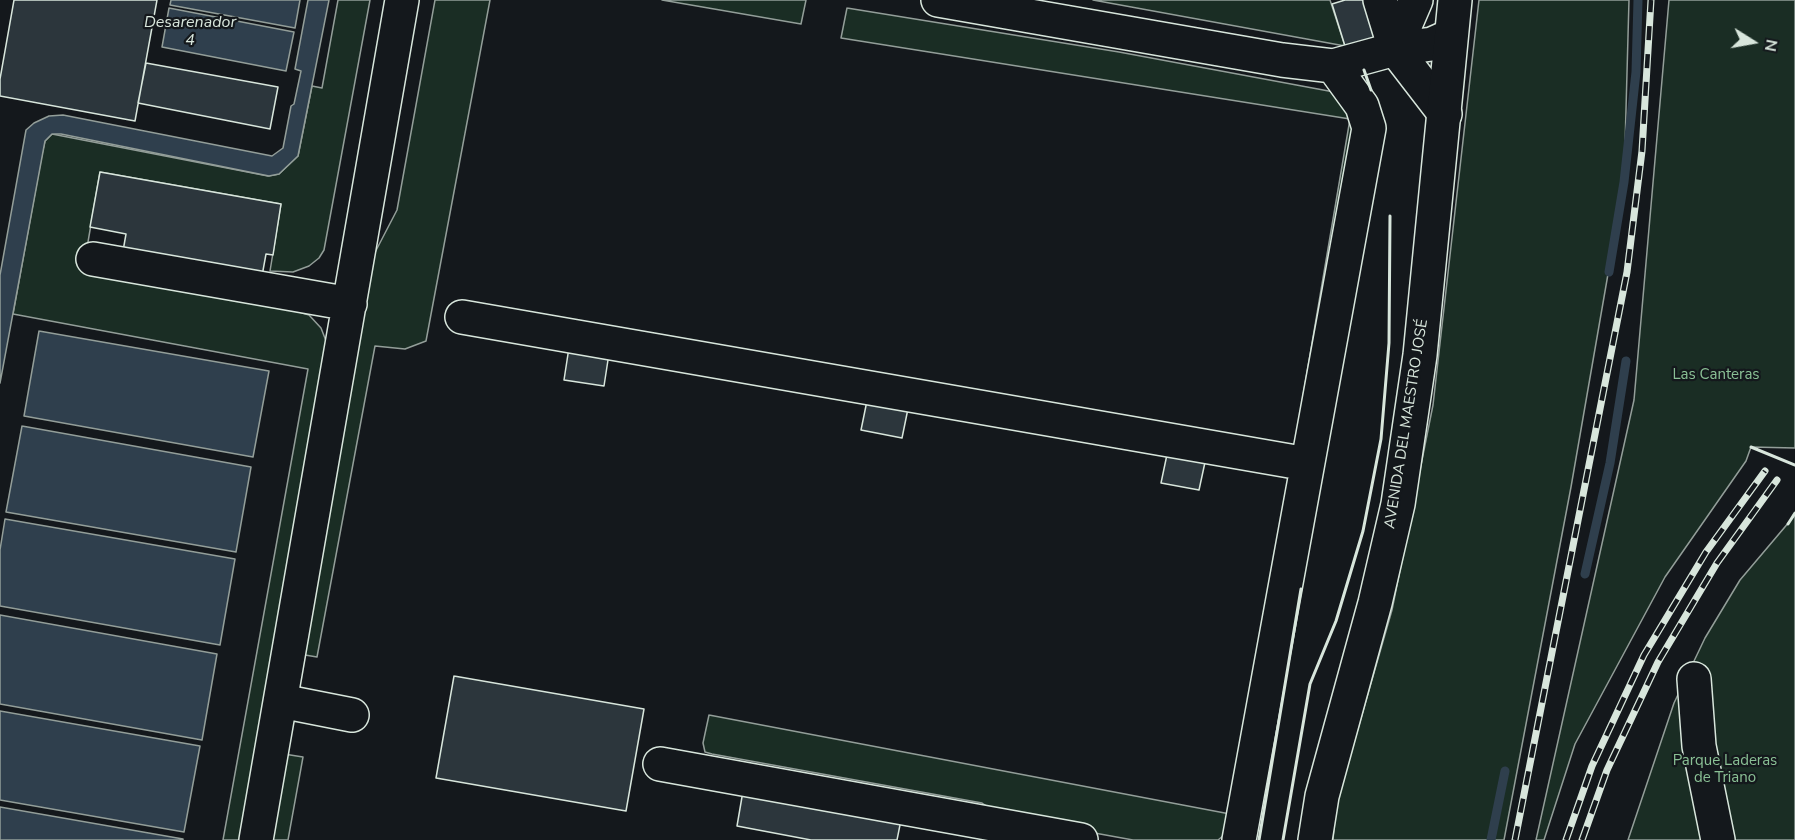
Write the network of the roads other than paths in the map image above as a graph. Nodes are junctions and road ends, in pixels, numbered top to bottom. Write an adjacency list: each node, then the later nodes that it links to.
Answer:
1 (402, 0): 12 (main road)
2 (938, 0): 6 (main road)
3 (1380, 0): 8 (main road)
4 (1416, 0): 8 (main road)
5 (1455, 0): 7 (main road, AVENIDA DEL MAESTRO JOSÉ)
6 (1030, 8): 9 (main road)
7 (1450, 36): 8 (main road); 10 (main road, AVENIDA DEL MAESTRO JOSÉ)
8 (1395, 49): 9 (main road); 10 (main road)
9 (1333, 66): 14 (main road)
10 (1445, 114): 22 (main road, AVENIDA DEL MAESTRO JOSÉ)
11 (93, 259): 12 (main road)
12 (350, 304): 16 (main road)
13 (462, 317): 14 (main road)
14 (1307, 464): 21 (main road)
15 (1694, 679): 23 (main road)
16 (281, 701): 17 (main road); 19 (main road)
17 (352, 715)
18 (660, 764): 20 (main road)
19 (256, 840)
20 (1081, 840)
21 (1239, 840)
22 (1315, 840)
23 (1718, 840)

